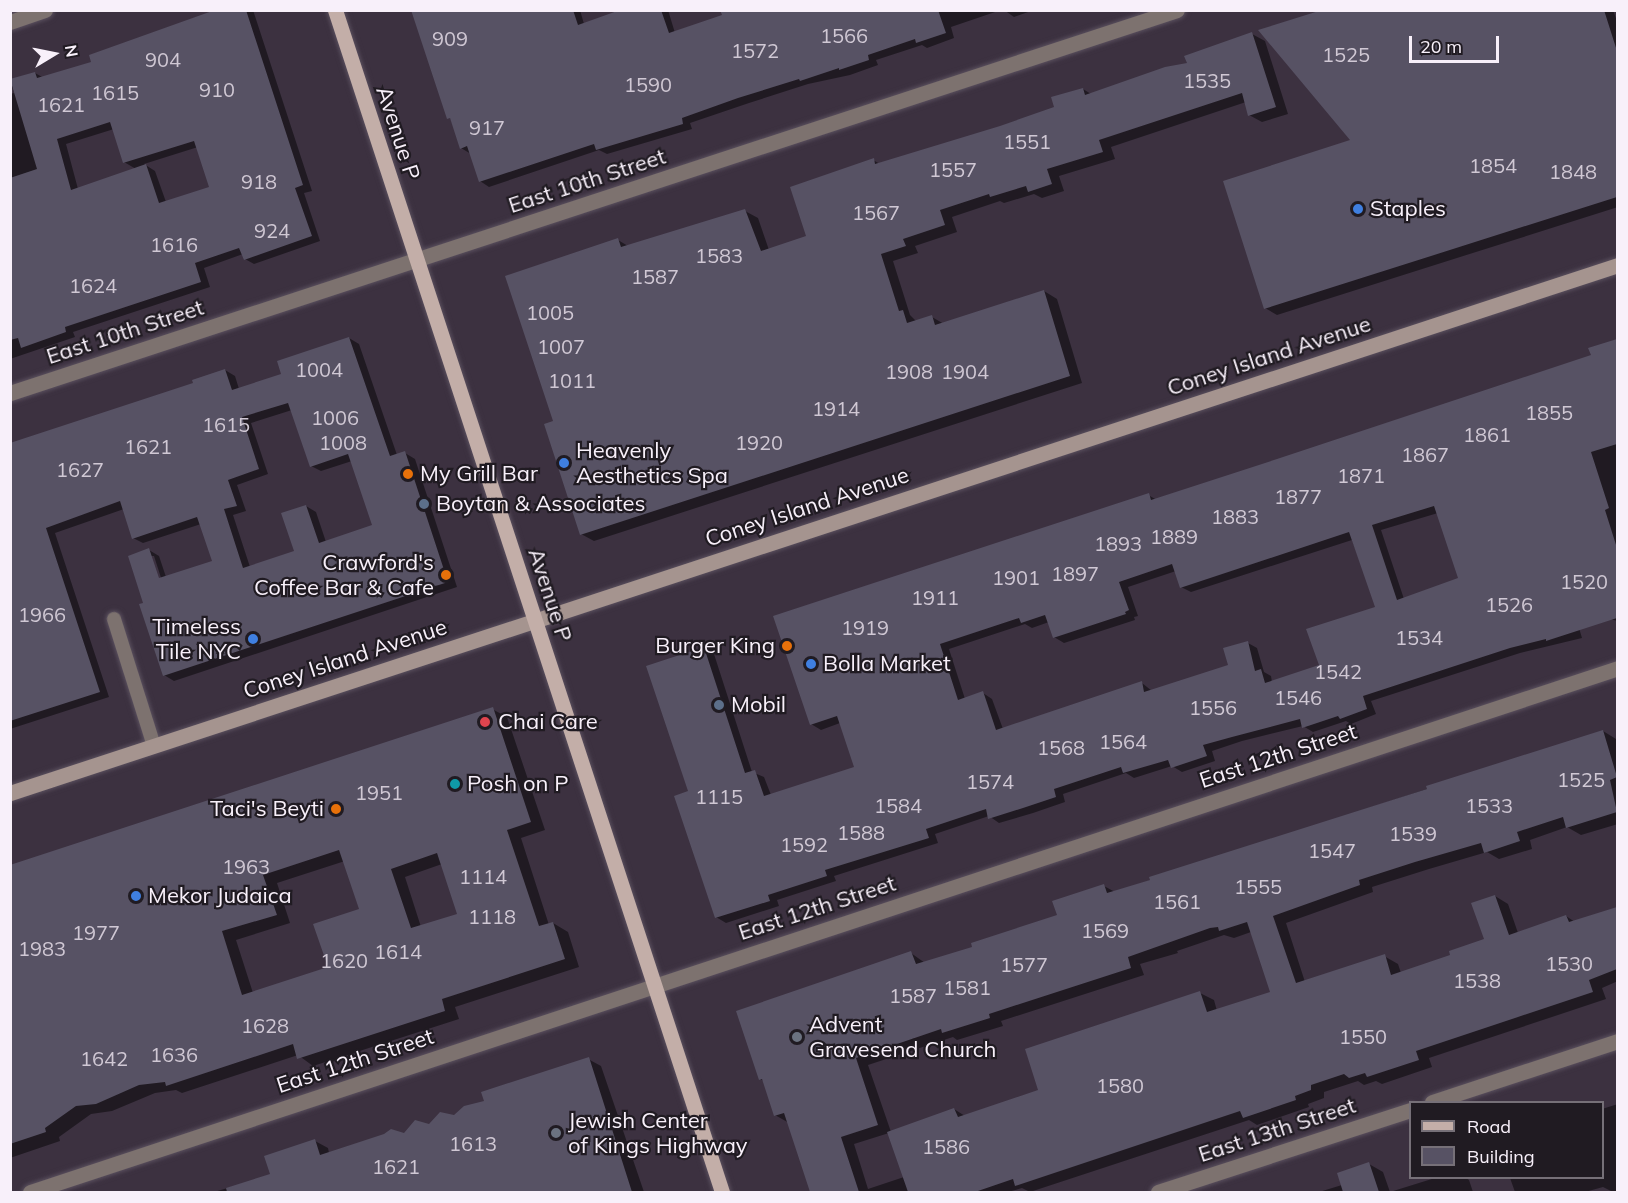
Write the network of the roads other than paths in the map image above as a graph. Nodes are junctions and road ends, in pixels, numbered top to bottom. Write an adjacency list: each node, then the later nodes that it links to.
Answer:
1 (45, 10): 4 (street)
2 (335, 10): 5 (main road, Avenue P)
3 (1177, 10): 5 (street, East 10th Street)
4 (10, 22)
5 (417, 261): 7 (street, East 10th Street); 9 (main road, Avenue P)
6 (1617, 265): 9 (main road, Coney Island Avenue)
7 (10, 393)
8 (114, 619): 11 (lane)
9 (535, 620): 11 (main road, Coney Island Avenue); 13 (main road, Avenue P)
10 (1617, 668): 13 (street, East 12th Street)
11 (154, 746): 12 (main road, Coney Island Avenue)
12 (10, 794)
13 (653, 985): 17 (street, East 12th Street); 18 (main road, Avenue P)
14 (1617, 1041): 15 (street)
15 (1435, 1101)
16 (1409, 1110): 19 (street, East 13th Street)
17 (30, 1192)
18 (722, 1192)
19 (1158, 1192)

